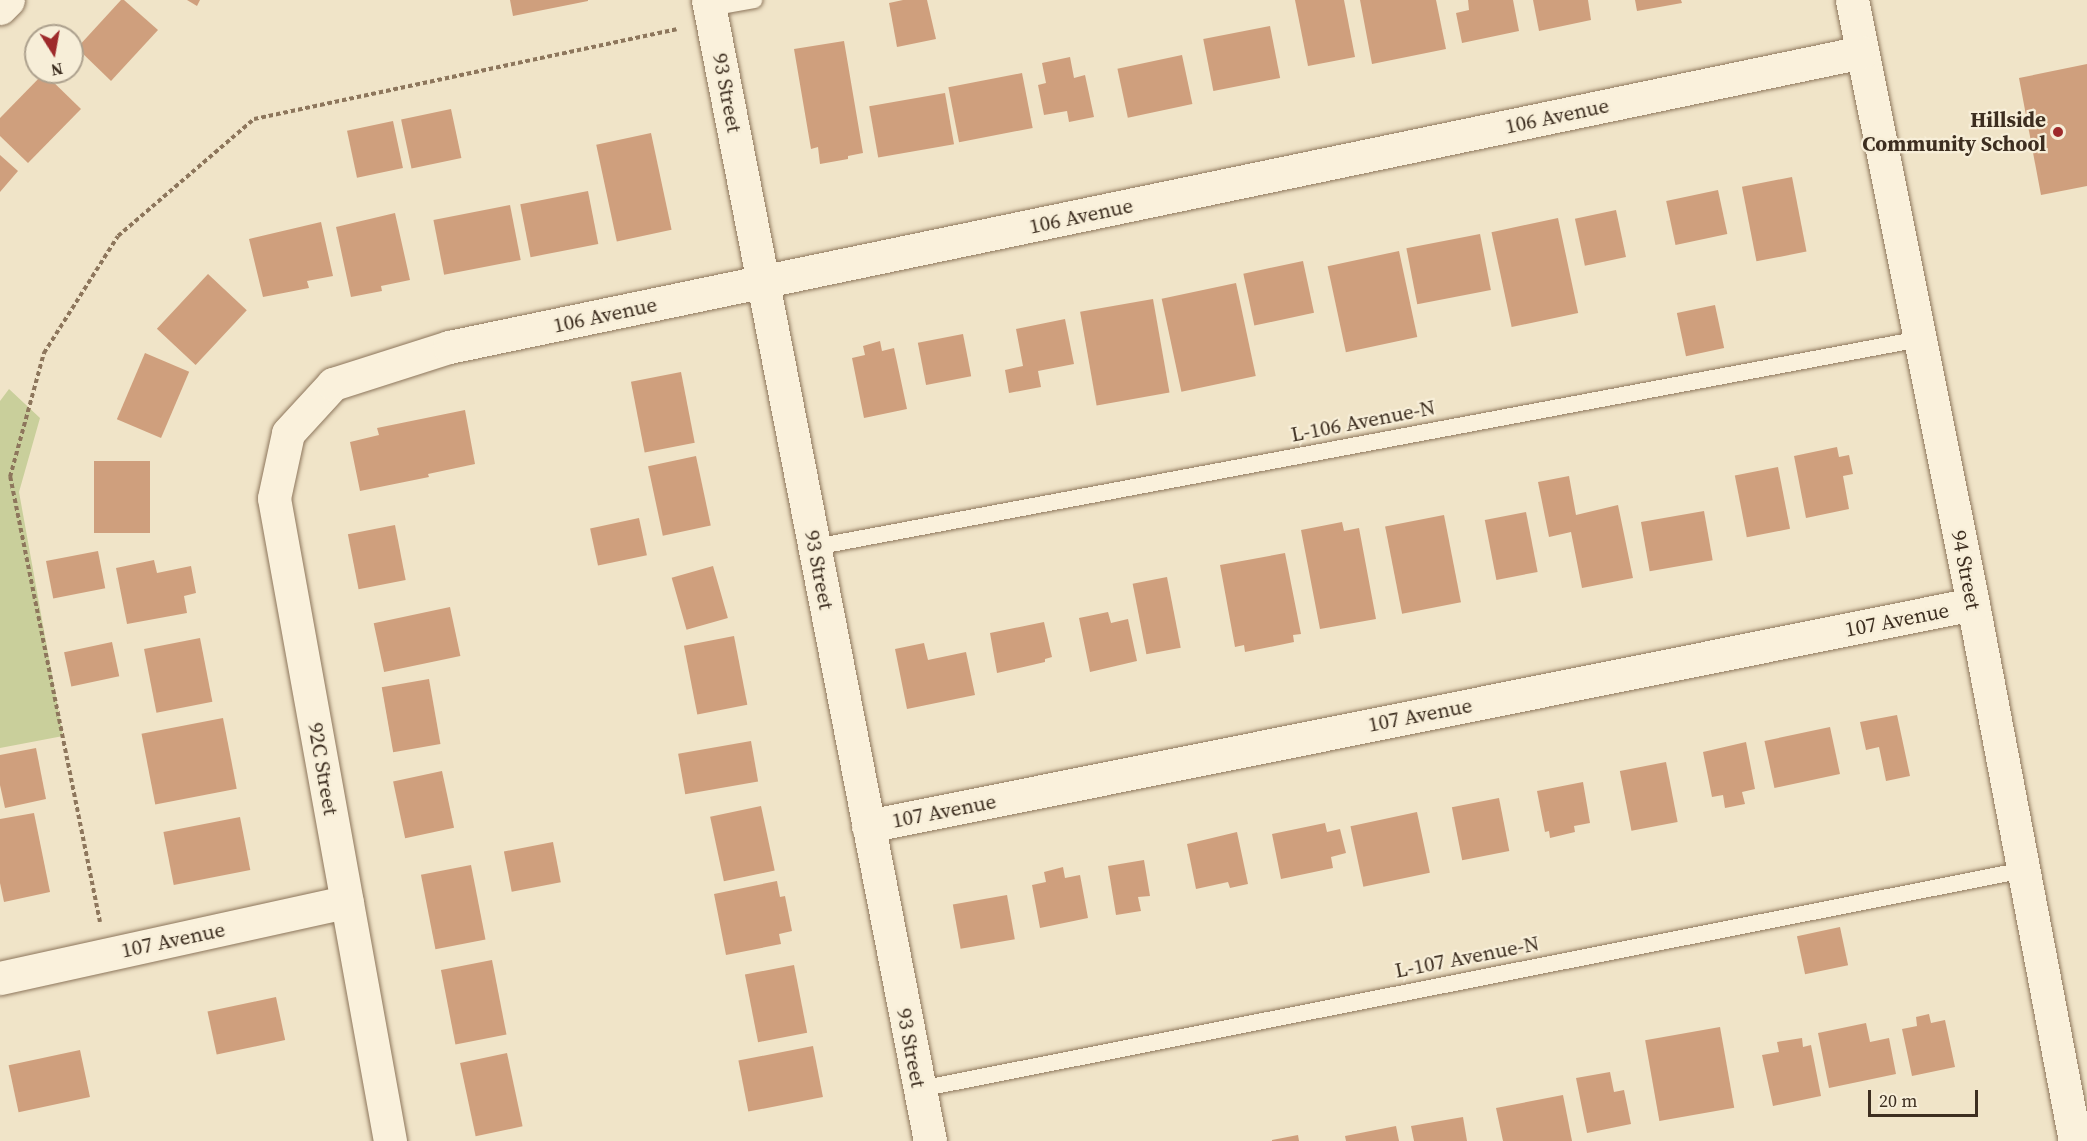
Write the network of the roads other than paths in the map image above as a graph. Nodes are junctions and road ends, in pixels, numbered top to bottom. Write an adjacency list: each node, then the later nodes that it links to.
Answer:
1 (8, 0): 4 (street)
2 (754, 0): 5 (lane)
3 (1852, 0): 6 (street, 94 Street)
4 (0, 8)
5 (710, 10): 7 (street, 93 Street)
6 (1862, 52): 7 (street, 106 Avenue); 8 (street, 94 Street)
7 (765, 283): 9 (street, 106 Avenue); 10 (street, 93 Street)
8 (1920, 339): 10 (lane, L-106 Avenue-N); 11 (street, 94 Street)
9 (312, 407): 14 (street, 92C Street)
10 (815, 547): 12 (street, 93 Street)
11 (1973, 604): 12 (street, 107 Avenue); 13 (street, 94 Street)
12 (868, 826): 16 (street, 93 Street)
13 (2024, 870): 16 (lane, L-107 Avenue-N); 19 (street, 94 Street)
14 (347, 902): 15 (street, 107 Avenue); 17 (street, 92C Street)
15 (0, 978)
16 (920, 1089): 18 (street, 93 Street)
17 (390, 1141)
18 (930, 1141)
19 (2075, 1141)

